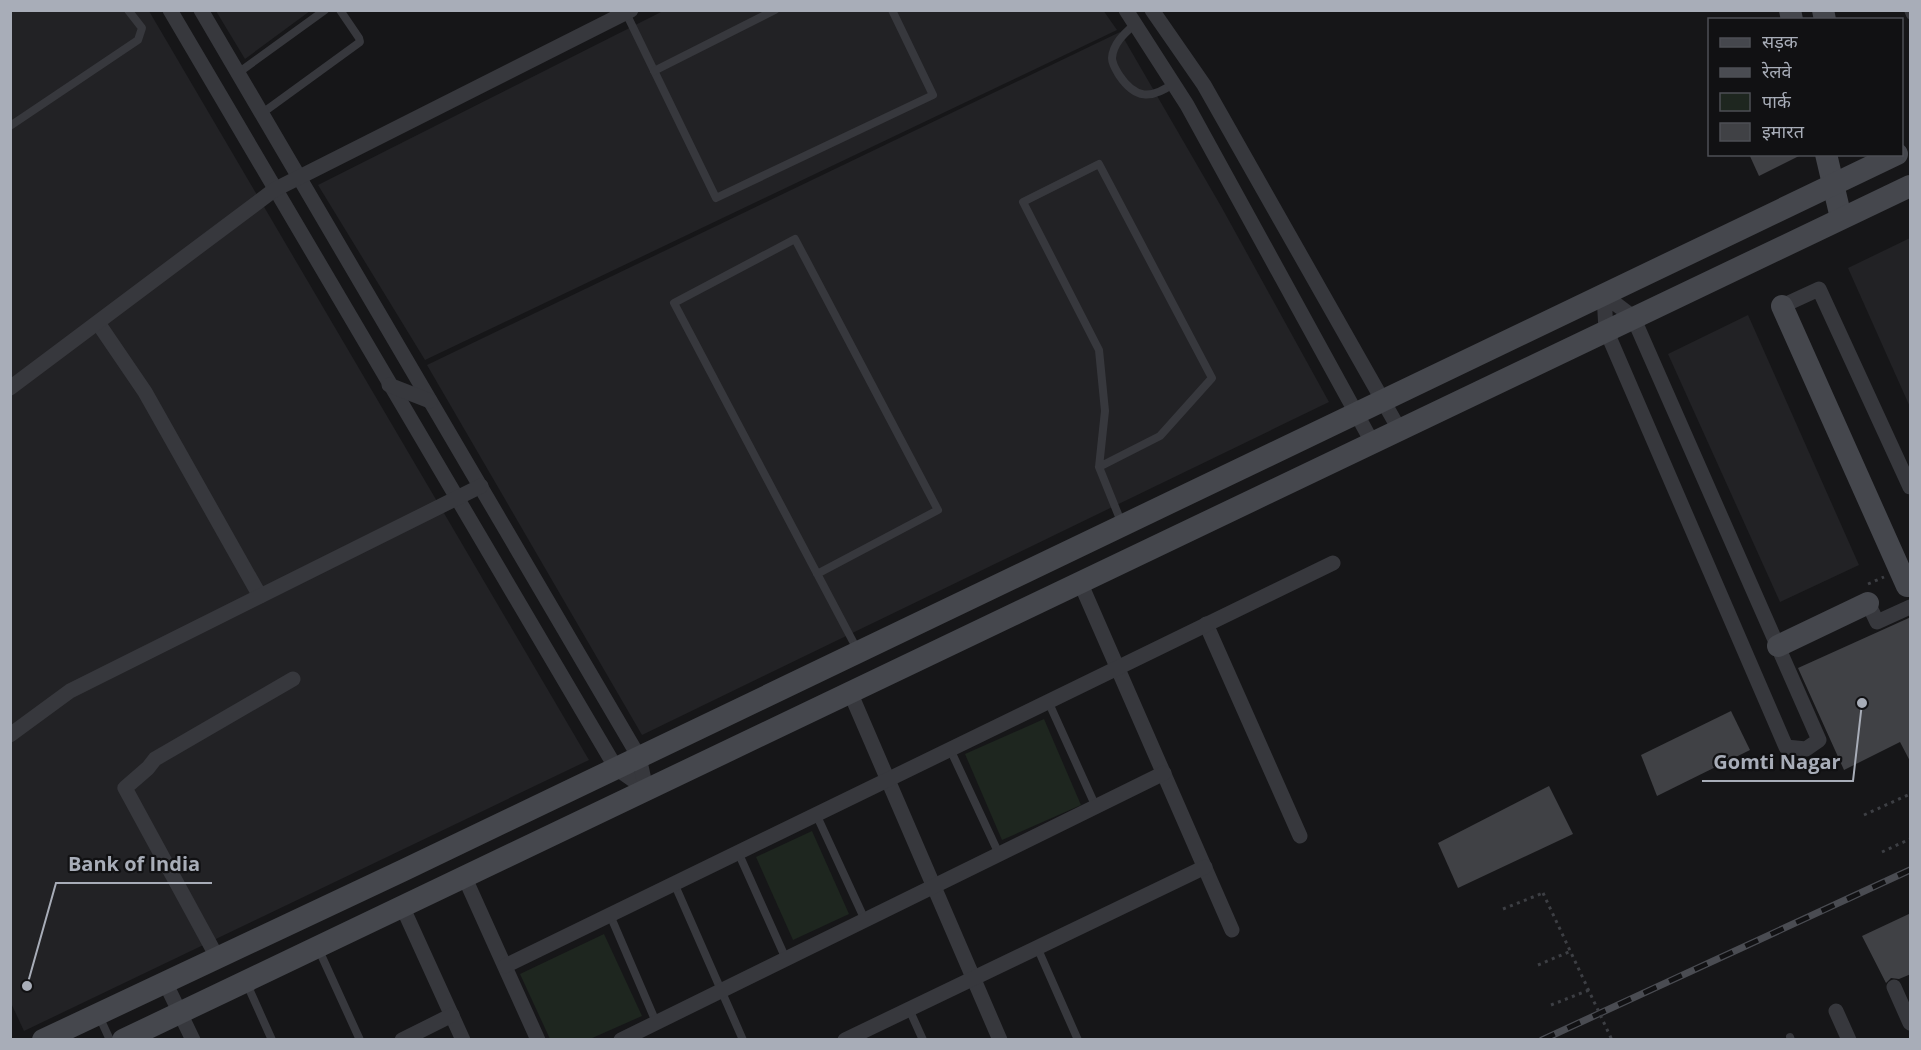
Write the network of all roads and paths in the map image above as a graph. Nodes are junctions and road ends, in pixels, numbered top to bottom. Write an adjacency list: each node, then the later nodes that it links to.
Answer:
1 (128, 10): 18 (lane)
2 (170, 10): 25 (street)
3 (201, 10): 15 (street)
4 (325, 10): 15 (lane)
5 (340, 10): 17 (lane)
6 (775, 10): 14 (lane)
7 (892, 10): 14 (lane)
8 (1126, 10): 13 (street)
9 (1152, 10): 36 (street)
10 (1908, 10): 12 (lane)
11 (628, 12): 14 (lane); 22 (street)
12 (1911, 15)
13 (1135, 24): 16 (street); 16 (lane)
14 (654, 71)
15 (238, 73): 17 (street)
16 (1174, 83): 37 (street)
17 (261, 114): 22 (street)
18 (10, 126)
19 (1826, 156): 23 (street)
20 (1889, 156): 21 (street)
21 (1861, 163): 23 (street); 26 (street)
22 (299, 178): 25 (street); 35 (street)
23 (1833, 185): 27 (street); 28 (street)
24 (1911, 186): 26 (street)
25 (274, 190): 31 (street); 33 (street)
26 (1867, 206): 27 (street)
27 (1841, 218): 30 (street)
28 (1604, 295): 30 (street); 32 (street); 36 (street)
29 (1782, 306): 42 (street); 49 (street, bridge)
30 (1633, 317): 32 (street); 54 (street)
31 (98, 323): 34 (street); 50 (street)
32 (1606, 330): 38 (street); 54 (street)
33 (389, 385): 35 (street); 43 (street)
34 (10, 388)
35 (430, 400): 41 (street)
36 (1384, 400): 37 (street); 38 (street)
37 (1358, 412): 39 (street); 44 (street)
38 (1399, 429): 39 (street)
39 (1372, 442): 48 (street)
40 (1099, 466): 40 (lane); 44 (lane)
41 (481, 486): 43 (street); 62 (street)
42 (1911, 487)
43 (456, 499): 50 (street); 63 (street)
44 (1123, 525): 55 (street)
45 (1333, 563): 53 (street)
46 (817, 574): 46 (lane); 55 (lane)
47 (1891, 574): 51 (path)
48 (1080, 582): 56 (street); 58 (street)
49 (1911, 585)
50 (260, 596): 60 (street)
51 (1868, 603): 52 (street); 54 (street)
52 (1911, 607)
53 (1206, 624): 56 (street); 71 (street)
54 (1778, 646)
55 (858, 652): 62 (street)
56 (1118, 667): 59 (street); 64 (street)
57 (293, 679): 88 (street)
58 (850, 692): 65 (street); 66 (street)
59 (1048, 701): 61 (street); 68 (lane)
60 (10, 735)
61 (950, 749): 65 (street); 75 (lane)
62 (639, 757): 63 (street); 66 (street)
63 (616, 768): 66 (street); 88 (street)
64 (1164, 773): 68 (street); 76 (street)
65 (888, 779): 69 (street); 79 (street)
66 (646, 789): 77 (street)
67 (1911, 794): 70 (path)
68 (1096, 807): 75 (street)
69 (816, 814): 73 (street); 83 (lane)
70 (1864, 815)
71 (1300, 836)
72 (1911, 839): 74 (path)
73 (738, 852): 78 (street); 89 (lane)
74 (1882, 852)
75 (999, 854): 79 (street)
76 (1204, 867): 84 (street); 86 (street)
77 (464, 876): 80 (street); 91 (street)
78 (674, 883): 82 (street); 96 (lane)
79 (934, 886): 83 (street); 92 (street)
80 (402, 906): 85 (street); 103 (street)
81 (1503, 909): 87 (path, bridge)
82 (610, 915): 91 (street); 104 (lane)
83 (866, 920): 89 (street)
84 (1232, 930)
85 (317, 947): 93 (street); 111 (lane)
86 (1037, 947): 92 (street); 120 (lane)
87 (1570, 951): 90 (path); 97 (path, bridge)
88 (217, 957): 94 (street)
89 (786, 959): 96 (street)
90 (1538, 964)
91 (505, 966): 114 (street)
92 (974, 978): 99 (street); 119 (street)
93 (245, 981): 101 (street); 110 (lane)
94 (165, 982): 101 (street); 102 (street)
95 (1894, 987): 105 (street)
96 (722, 990): 104 (street); 116 (lane)
97 (1589, 990): 98 (path); 121 (path, bridge)
98 (1551, 1005)
99 (909, 1009): 117 (street); 118 (lane)
100 (1836, 1011): 122 (street)
101 (180, 1012): 108 (street); 109 (street)
102 (98, 1013): 106 (street); 107 (lane)
103 (452, 1015): 112 (street); 113 (street)
104 (656, 1022): 115 (street)
105 (1911, 1023)
106 (43, 1040)
107 (110, 1040)
108 (123, 1040)
109 (193, 1040)
110 (272, 1040)
111 (360, 1040)
112 (402, 1040)
113 (463, 1040)
114 (538, 1040)
115 (621, 1040)
116 (743, 1040)
117 (845, 1040)
118 (923, 1040)
119 (1000, 1040)
120 (1078, 1040)
121 (1612, 1040)
122 (1849, 1040)

